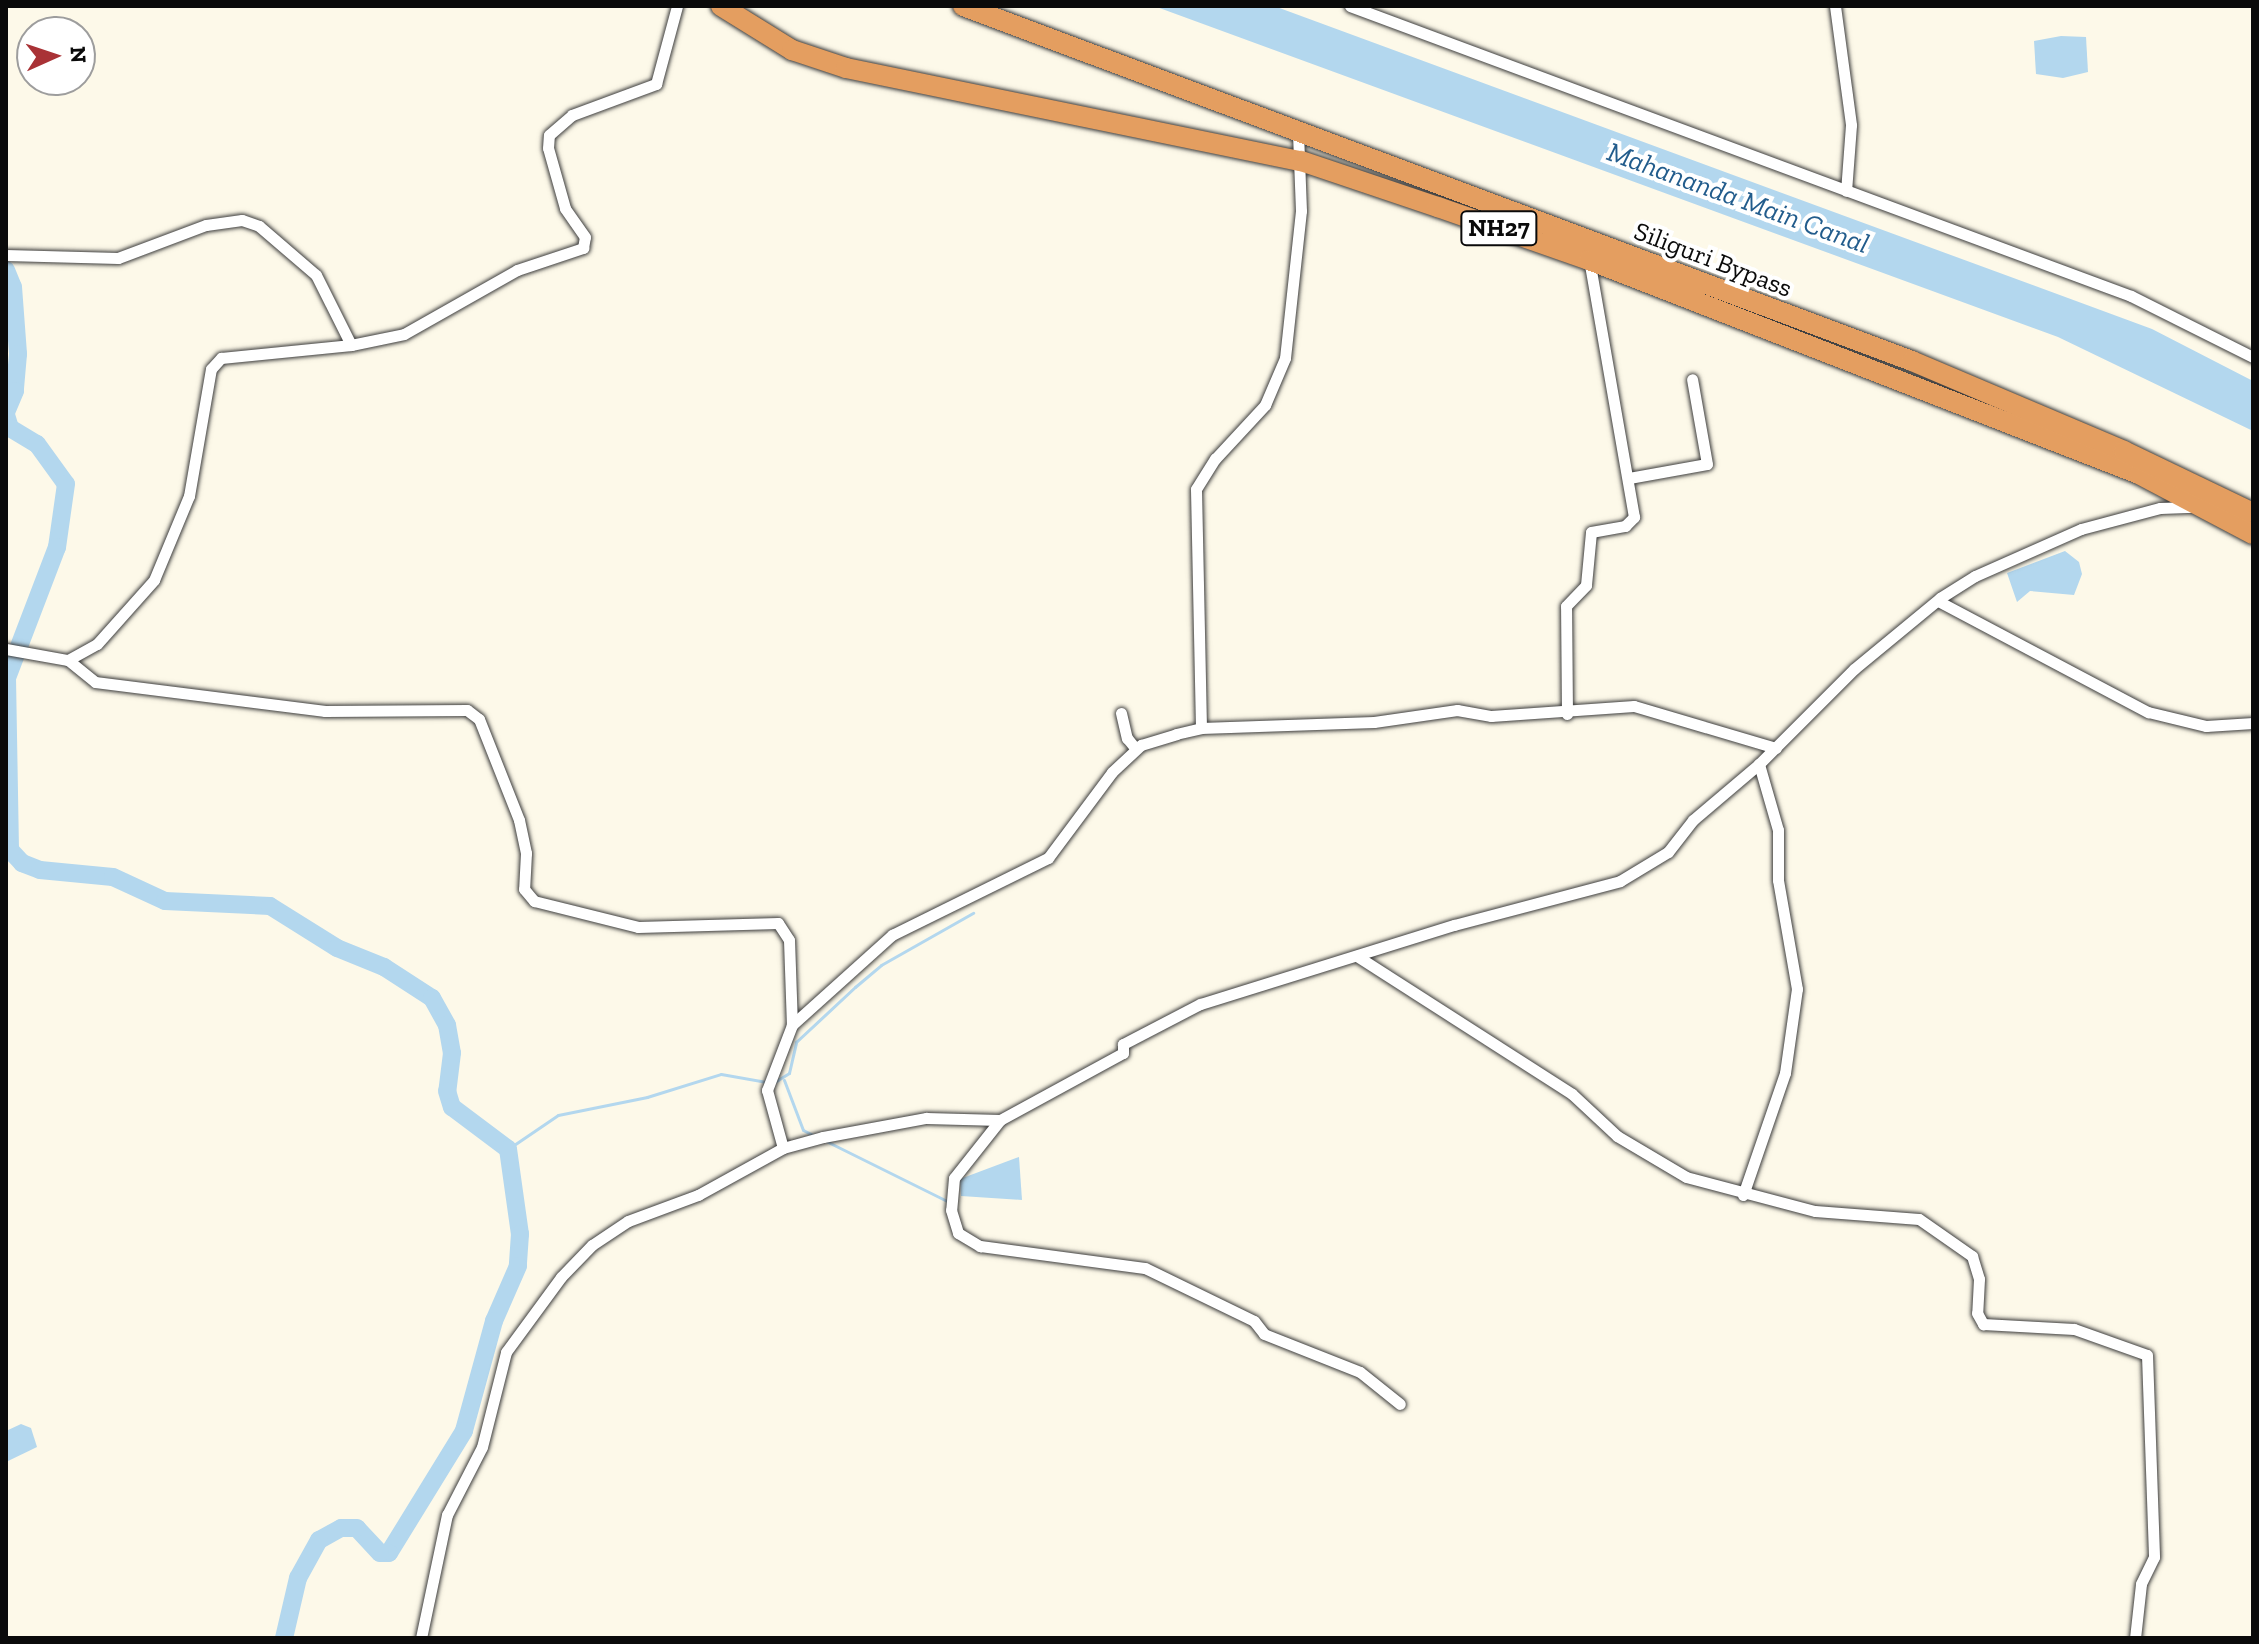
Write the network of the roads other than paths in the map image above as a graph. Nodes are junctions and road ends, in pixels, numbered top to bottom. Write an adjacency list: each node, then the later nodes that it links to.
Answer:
1 (677, 6): 11 (street)
2 (721, 6): 7 (highway, NH27)
3 (963, 6): 6 (highway, Siliguri Bypass / NH27)
4 (1350, 6): 8 (street)
5 (1835, 6): 8 (street)
6 (1298, 132): 7 (street); 9 (highway, Siliguri Bypass / NH27)
7 (1301, 161): 9 (highway, NH27); 24 (street)
8 (1846, 191): 12 (street)
9 (1588, 250): 14 (street); 15 (highway, Siliguri Bypass / NH27)
10 (6, 255): 11 (street)
11 (351, 345): 20 (street)
12 (2253, 357)
13 (1692, 379): 14 (street)
14 (1629, 478): 22 (street)
15 (2211, 500): 16 (highway, Siliguri Bypass / NH27); 17 (highway, NH27); 18 (street)
16 (2250, 506)
17 (2253, 534)
18 (1938, 601): 23 (street); 25 (street)
19 (6, 649): 20 (street)
20 (68, 660): 29 (street)
21 (1121, 713): 26 (street)
22 (1567, 714): 24 (street); 25 (street)
23 (2253, 723)
24 (1201, 728): 26 (street)
25 (1776, 748): 27 (street)
26 (1136, 749): 29 (street)
27 (1759, 764): 28 (street); 32 (street)
28 (1357, 956): 30 (street); 32 (street)
29 (792, 1025): 31 (street)
30 (1000, 1120): 31 (street); 33 (street)
31 (783, 1148): 34 (street)
32 (1743, 1195): 35 (street)
33 (1400, 1404)
34 (421, 1638)
35 (2135, 1638)

